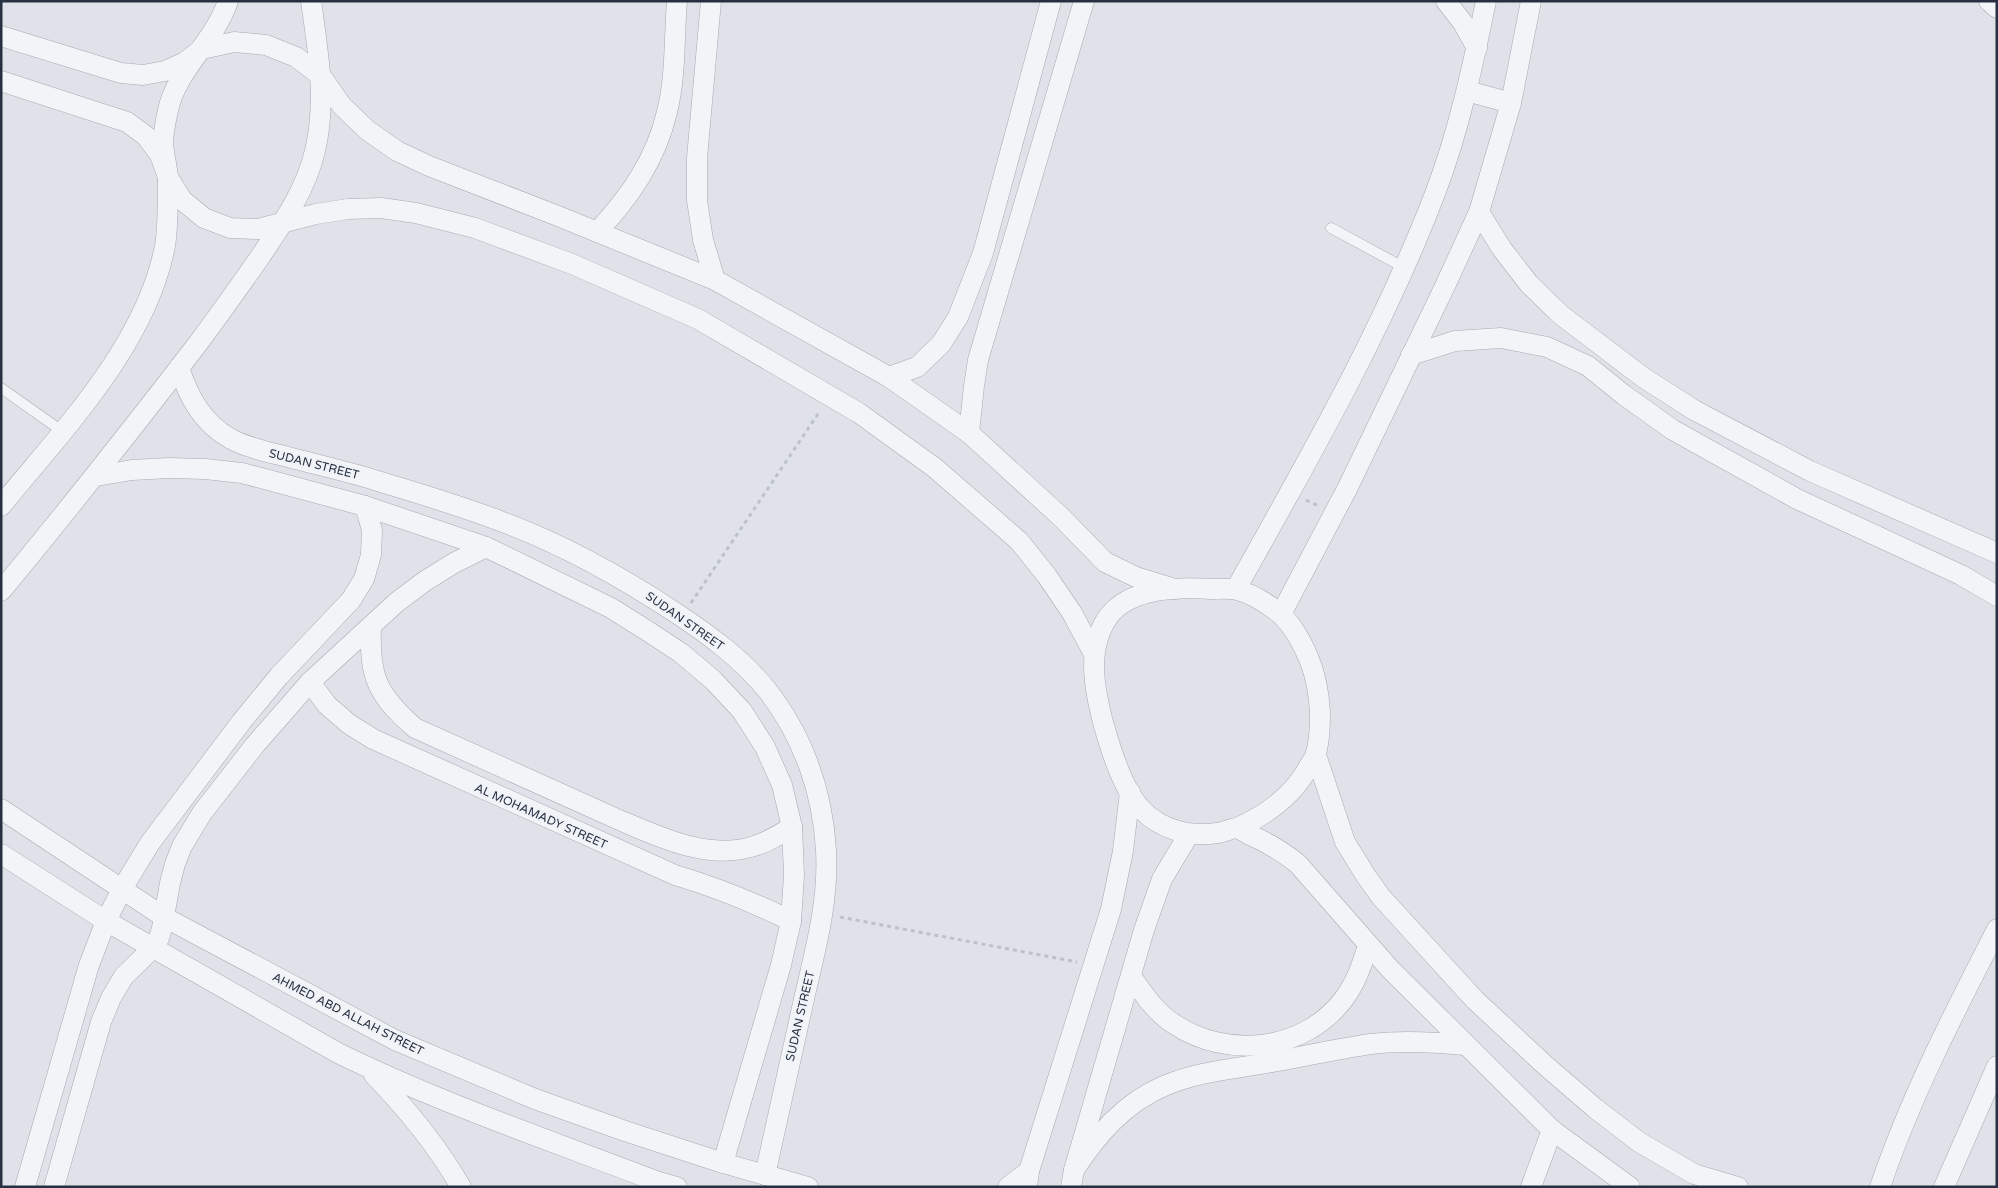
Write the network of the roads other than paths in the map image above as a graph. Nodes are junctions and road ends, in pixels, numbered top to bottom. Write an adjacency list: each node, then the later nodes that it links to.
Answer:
1 (228, 1): 14 (street)
2 (311, 1): 15 (street)
3 (677, 1): 23 (street)
4 (711, 1): 25 (street)
5 (1051, 1): 28 (street)
6 (1084, 1): 31 (street)
7 (1446, 1): 13 (street)
8 (1486, 1): 13 (street)
9 (1532, 1): 18 (street)
10 (1989, 1): 11 (street)
11 (1997, 8)
12 (1, 36): 14 (street)
13 (1477, 48): 17 (street)
14 (202, 49): 15 (street); 19 (street)
15 (322, 76): 21 (street); 23 (street)
16 (1, 81): 19 (street)
17 (1467, 91): 18 (street); 24 (street)
18 (1511, 103): 20 (street)
19 (168, 177): 21 (street); 30 (street)
20 (1478, 212): 26 (street); 36 (street)
21 (284, 222): 27 (street); 43 (street)
22 (1331, 228): 24 (lane)
23 (597, 232): 25 (street)
24 (1405, 268): 38 (street)
25 (715, 280): 28 (street)
26 (1412, 356): 40 (street); 41 (street)
27 (179, 368): 32 (street); 65 (street, SUDAN STREET)
28 (889, 377): 31 (street)
29 (1, 388): 30 (lane)
30 (62, 431): 33 (street)
31 (969, 433): 37 (street)
32 (96, 476): 34 (street); 39 (street)
33 (1, 506)
34 (366, 506): 35 (street); 52 (street)
35 (486, 547): 42 (street); 48 (street)
36 (1997, 553)
37 (1175, 589): 38 (street); 43 (street)
38 (1236, 589): 41 (street)
39 (1, 591)
40 (1997, 596)
41 (1281, 614): 45 (street)
42 (371, 626): 44 (street); 48 (street)
43 (1094, 654): 46 (street)
44 (310, 682): 53 (street); 55 (street, AL MOHAMADY STREET)
45 (1316, 755): 49 (street); 77 (street)
46 (1130, 792): 50 (street); 66 (street)
47 (1, 809): 52 (street, AHMED ABD ALLAH STREET)
48 (792, 827): 55 (street)
49 (1237, 828): 50 (street); 57 (street)
50 (1189, 834): 59 (street)
51 (1, 854): 54 (street)
52 (122, 889): 53 (street, AHMED ABD ALLAH STREET); 54 (street)
53 (164, 917): 58 (street); 64 (street, AHMED ABD ALLAH STREET)
54 (106, 921): 58 (street); 69 (street)
55 (791, 921): 64 (street)
56 (1997, 929): 78 (street)
57 (1368, 945): 59 (street); 60 (street)
58 (153, 948): 61 (street); 70 (street)
59 (1131, 976): 67 (street)
60 (1465, 1045): 63 (street); 67 (street)
61 (366, 1066): 68 (street); 71 (street)
62 (1997, 1066): 79 (street)
63 (1552, 1130): 75 (street); 76 (street)
64 (723, 1163): 65 (street, AHMED ABD ALLAH STREET)
65 (765, 1175): 73 (street, AHMED ABD ALLAH STREET)
66 (1028, 1179): 74 (street)
67 (1073, 1179)
68 (648, 1184): 72 (street)
69 (29, 1185)
70 (54, 1187)
71 (461, 1187)
72 (678, 1187)
73 (808, 1187)
74 (1008, 1187)
75 (1531, 1187)
76 (1630, 1187)
77 (1738, 1187)
78 (1880, 1187)
79 (1944, 1187)

